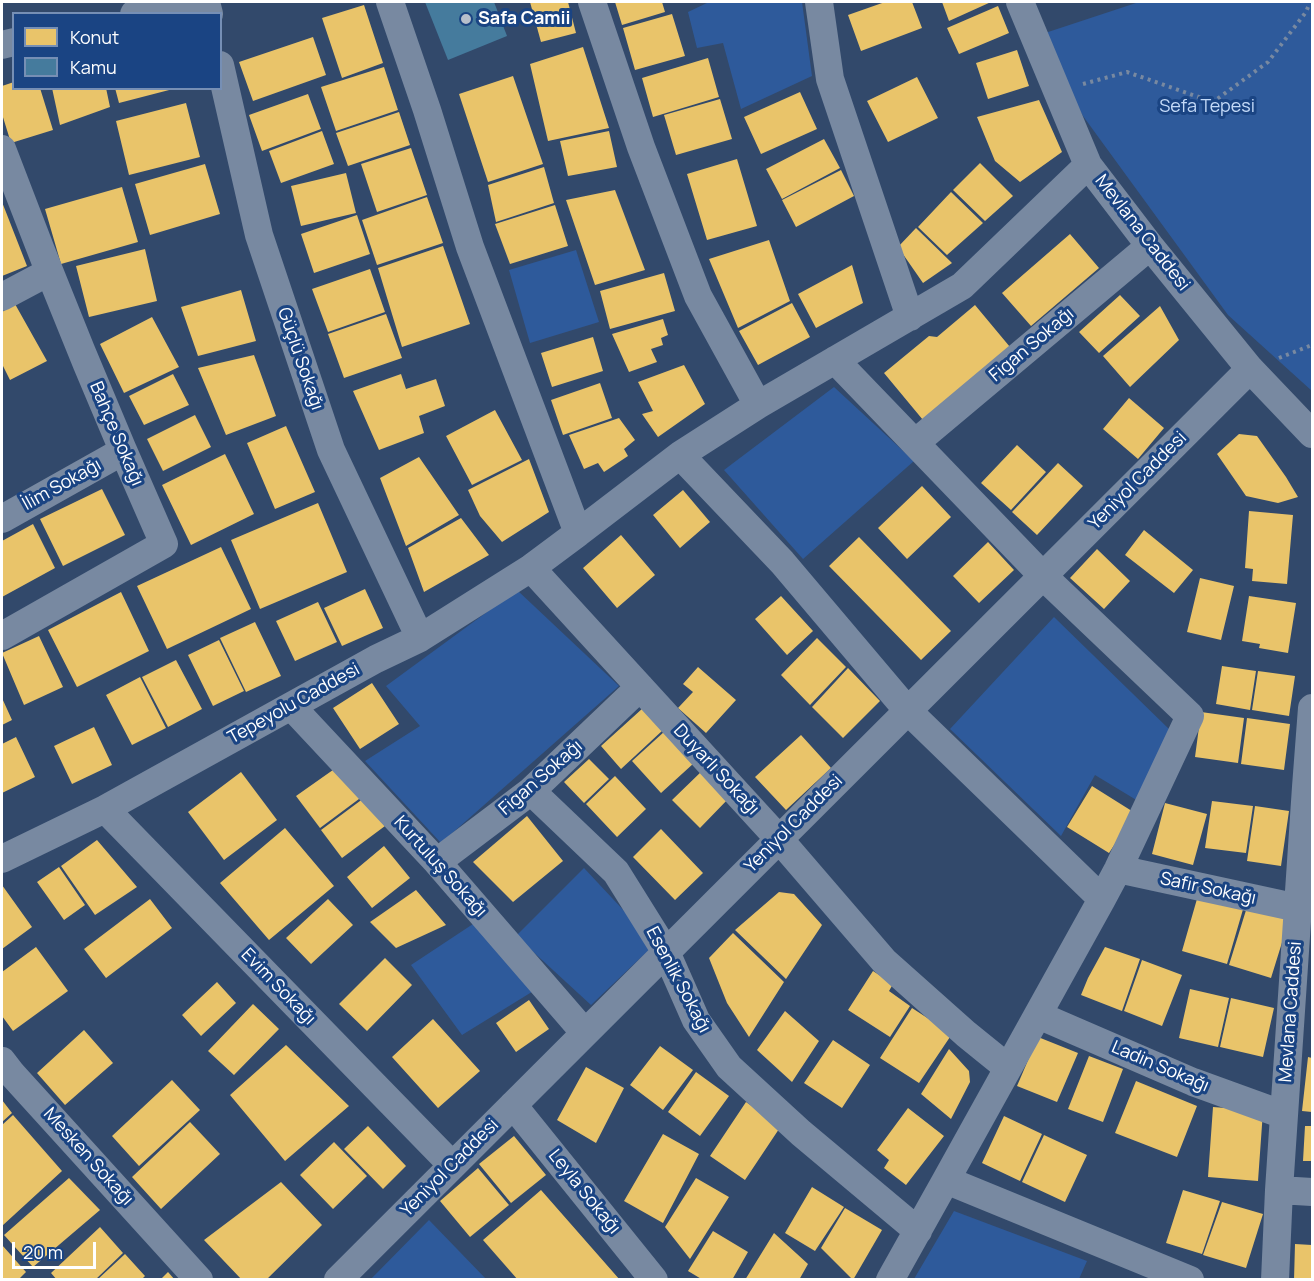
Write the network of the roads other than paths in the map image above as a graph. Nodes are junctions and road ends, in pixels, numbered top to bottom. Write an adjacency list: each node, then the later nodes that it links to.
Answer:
1 (184, 2): 6 (street)
2 (390, 2): 22 (street)
3 (592, 2): 16 (street)
4 (819, 2): 13 (street)
5 (1020, 2): 9 (street, Mevlana Caddesi)
6 (142, 12)
7 (222, 74): 26 (street, Güçlü Sokağı)
8 (2, 149): 11 (street, Bahçe Sokağı)
9 (1088, 165): 10 (street, Mevlana Caddesi); 13 (street, Tepeyolu Caddesi)
10 (1150, 246): 15 (street, Mevlana Caddesi); 18 (street, Figan Sokağı)
11 (49, 272): 12 (street); 19 (street, Bahçe Sokağı)
12 (2, 297)
13 (910, 317): 14 (street, Tepeyolu Caddesi)
14 (835, 360): 16 (street, Tepeyolu Caddesi); 18 (street)
15 (1250, 369): 17 (street, Mevlana Caddesi); 24 (street, Yeniyol Caddesi)
16 (758, 405): 20 (street, Tepeyolu Caddesi)
17 (1312, 434)
18 (915, 443): 24 (street)
19 (123, 451): 21 (street, İlim Sokağı); 25 (street, Bahçe Sokağı)
20 (680, 455): 22 (street, Tepeyolu Caddesi); 30 (street)
21 (2, 519)
22 (578, 533): 23 (street, Tepeyolu Caddesi)
23 (531, 568): 26 (street, Tepeyolu Caddesi); 27 (street, Duyarlı Sokağı)
24 (1043, 576): 30 (street, Yeniyol Caddesi); 37 (street)
25 (2, 636)
26 (420, 638): 28 (street, Tepeyolu Caddesi)
27 (640, 687): 32 (street, Figan Sokağı); 34 (street, Duyarlı Sokağı)
28 (291, 706): 33 (street, Tepeyolu Caddesi); 36 (street, Kurtuluş Sokağı)
29 (1312, 708): 31 (street, Mevlana Caddesi)
30 (908, 711): 34 (street, Yeniyol Caddesi); 38 (street)
31 (1309, 787): 39 (street, Mevlana Caddesi)
32 (531, 791): 36 (street, Figan Sokağı); 40 (street, Esenlik Sokağı)
33 (105, 809): 35 (street, Tepeyolu Caddesi); 48 (street, Evim Sokağı)
34 (779, 839): 40 (street, Yeniyol Caddesi); 45 (street, Duyarlı Sokağı)
35 (2, 859)
36 (437, 862): 43 (street, Kurtuluş Sokağı)
37 (1118, 869): 38 (street); 39 (street, Safir Sokağı)
38 (1102, 899): 42 (street)
39 (1298, 908): 41 (street, Mevlana Caddesi)
40 (666, 952): 43 (street, Yeniyol Caddesi); 52 (street, Esenlik Sokağı)
41 (1303, 983): 47 (street, Mevlana Caddesi)
42 (1038, 1015): 45 (street); 47 (street, Ladin Sokağı)
43 (585, 1033): 46 (street, Yeniyol Caddesi)
44 (2, 1061): 53 (street, Mesken Sokağı)
45 (1008, 1068): 49 (street)
46 (513, 1105): 48 (street, Yeniyol Caddesi); 55 (street, Leyla Sokağı)
47 (1284, 1115): 50 (street, Mevlana Caddesi)
48 (452, 1165): 54 (street, Yeniyol Caddesi)
49 (946, 1180): 52 (street); 57 (street)
50 (1279, 1190): 51 (street); 58 (street, Mevlana Caddesi)
51 (1312, 1192)
52 (918, 1231): 56 (street)
53 (199, 1280)
54 (338, 1280)
55 (654, 1280)
56 (890, 1280)
57 (1190, 1280)
58 (1275, 1280)

